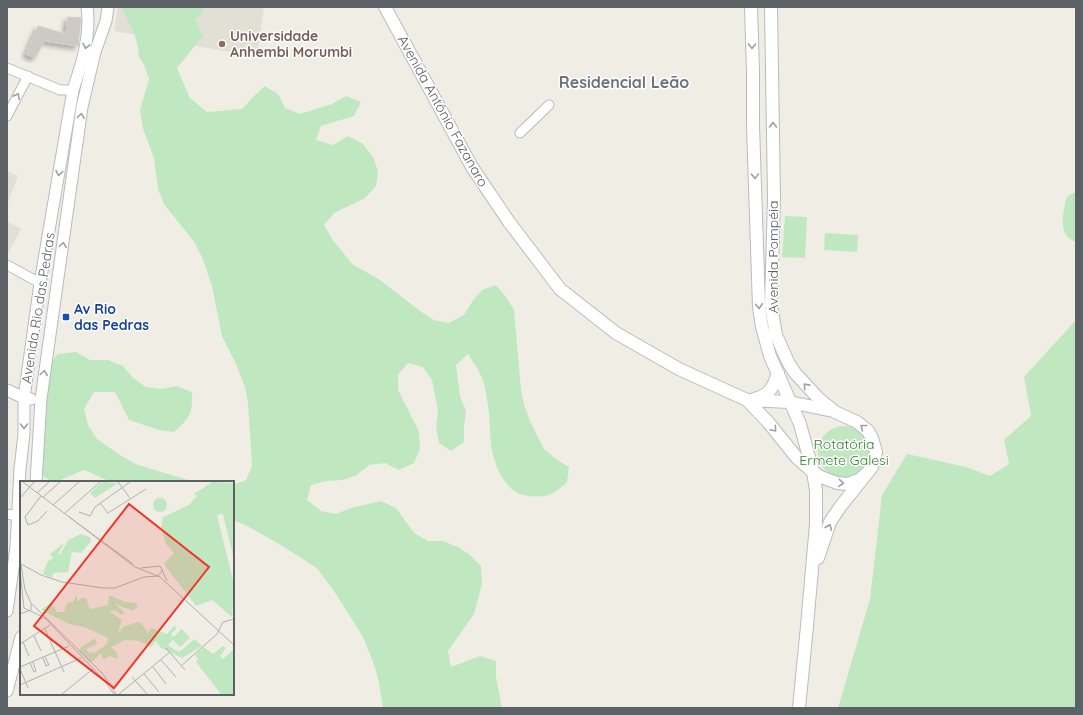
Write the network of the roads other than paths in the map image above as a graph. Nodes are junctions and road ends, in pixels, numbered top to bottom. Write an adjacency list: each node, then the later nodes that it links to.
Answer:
1 (87, 7): 9 (street, Avenida Rio das Pedras, one-way to 9)
2 (108, 7): 19 (street, Avenida Rio das Pedras, one-way to 2)
3 (385, 7): 20 (main road, Avenida Antônio Fazanaro)
4 (750, 7): 7 (main road, Avenida Pompéia, one-way to 7)
5 (771, 7): 10 (main road, Avenida Pompéia)
6 (7, 68): 8 (street)
7 (753, 72): 10 (main road); 16 (main road, Avenida Pompéia, one-way to 16)
8 (28, 76): 9 (street); 12 (street, one-way to 8)
9 (73, 90): 15 (street, Avenida Rio das Pedras, one-way to 15)
10 (773, 97): 22 (main road, Avenida Pompéia, one-way to 10)
11 (549, 105): 13 (street)
12 (7, 116)
13 (520, 133)
14 (7, 265): 15 (street)
15 (40, 283): 18 (street, Avenida Rio das Pedras)
16 (778, 373): 20 (main road); 21 (main road, Avenida Pompéia)
17 (7, 390): 18 (street)
18 (24, 398): 19 (street); 26 (street, Avenida Rio das Pedras, one-way to 26)
19 (41, 399): 25 (street, Avenida Rio das Pedras)
20 (747, 400): 21 (main road, Avenida Antônio Fazanaro); 23 (main road, Avenida Antônio Fazanaro, one-way to 23)
21 (790, 402): 22 (main road, Avenida Antônio Fazanaro); 23 (main road, Avenida Pompéia)
22 (835, 412): 24 (main road, Avenida Pompéia, one-way to 22)
23 (813, 472): 24 (main road, Avenida Antônio Fazanaro, one-way to 24); 27 (main road, Avenida Pompéia)
24 (867, 473): 27 (main road, Avenida Pompéia, one-way to 24)
25 (36, 481)
26 (12, 515): 28 (street, Avenida Rio das Pedras)
27 (810, 591): 31 (main road, Avenida Pompéia)
28 (7, 611)
29 (20, 641): 30 (street)
30 (7, 691)
31 (799, 708)

